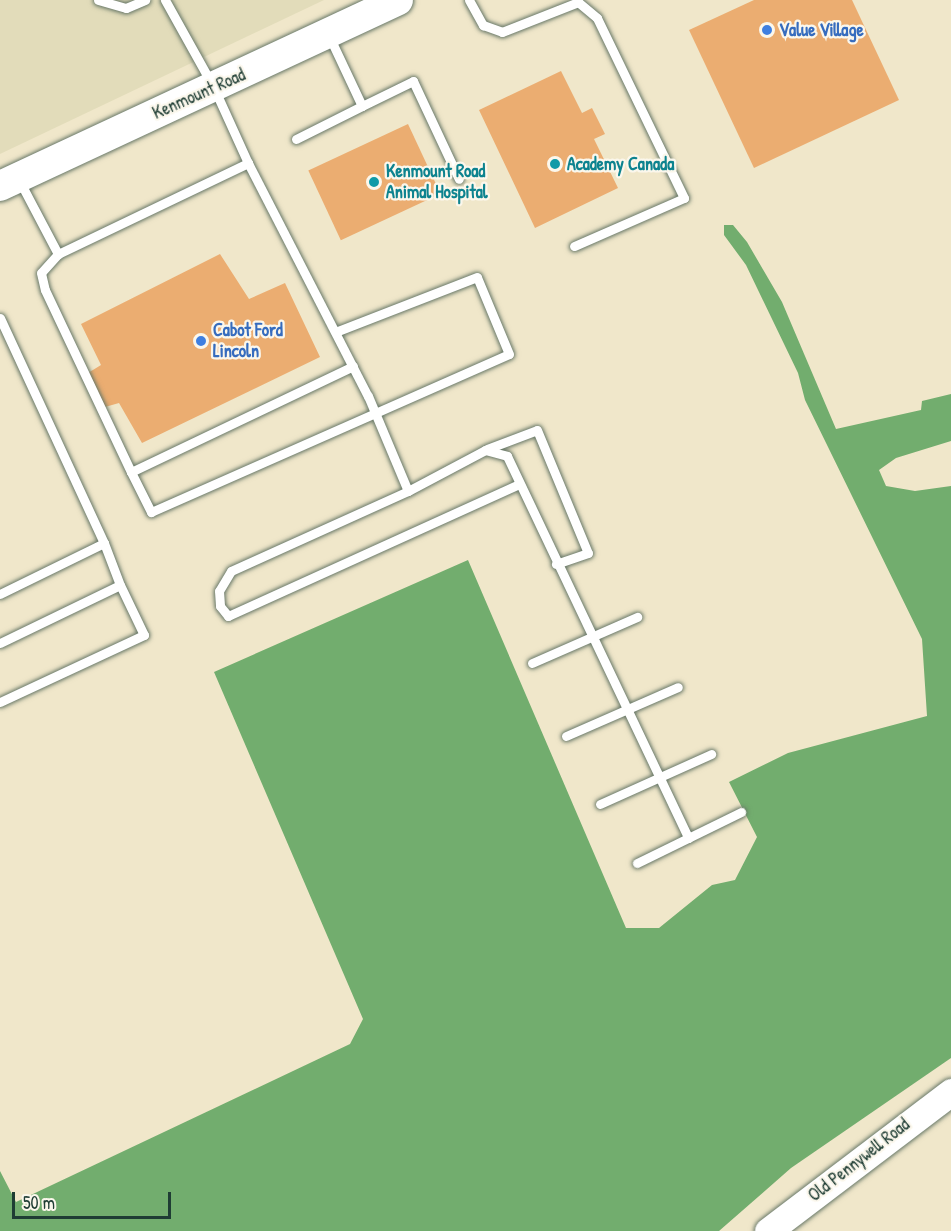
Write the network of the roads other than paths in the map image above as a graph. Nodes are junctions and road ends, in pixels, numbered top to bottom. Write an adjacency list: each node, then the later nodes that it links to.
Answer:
1 (98, 0): 2 (lane)
2 (145, 0)
3 (165, 0): 7 (lane)
4 (398, 0): 6 (main road, Kenmount Road)
5 (469, 0): 13 (lane)
6 (328, 34): 7 (main road, Kenmount Road); 8 (lane)
7 (214, 88): 10 (lane); 12 (main road, Kenmount Road)
8 (362, 105): 9 (lane); 11 (lane)
9 (296, 139)
10 (248, 163): 14 (lane); 16 (lane)
11 (459, 179)
12 (9, 181): 14 (lane)
13 (574, 246)
14 (58, 254): 20 (lane)
15 (0, 318): 23 (lane)
16 (335, 332): 17 (lane); 18 (lane)
17 (353, 366): 18 (lane); 20 (lane)
18 (375, 411): 20 (lane); 22 (lane)
19 (485, 450): 21 (lane); 22 (lane); 24 (lane)
20 (131, 472)
21 (519, 484): 22 (lane); 24 (lane)
22 (408, 491)
23 (104, 543): 25 (lane); 26 (lane)
24 (556, 564): 28 (lane)
25 (120, 585): 29 (lane); 32 (lane)
26 (0, 594)
27 (637, 617): 28 (lane)
28 (590, 637): 30 (lane); 33 (lane)
29 (0, 643)
30 (532, 663)
31 (678, 687): 33 (lane)
32 (0, 702)
33 (626, 710): 34 (lane); 36 (lane)
34 (566, 736)
35 (711, 754): 36 (lane)
36 (659, 777): 37 (lane); 39 (lane)
37 (600, 804)
38 (741, 812): 39 (lane)
39 (687, 838): 40 (lane)
40 (636, 863)
41 (951, 1092): 42 (street, Old Pennywell Road)
42 (768, 1231)

